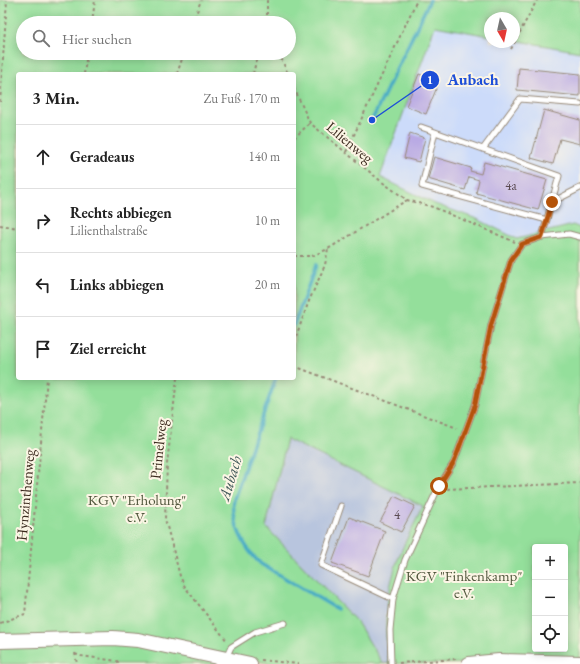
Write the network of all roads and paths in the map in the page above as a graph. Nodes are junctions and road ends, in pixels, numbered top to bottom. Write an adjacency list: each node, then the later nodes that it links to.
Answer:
1 (8, 0): 20 (path)
2 (95, 0): 7 (path)
3 (201, 0): 8 (path)
4 (267, 0): 9 (path)
5 (418, 0): 27 (path)
6 (537, 0): 10 (path)
7 (93, 16)
8 (195, 16)
9 (267, 16)
10 (511, 49)
11 (86, 60): 15 (path)
12 (182, 60): 16 (path)
13 (256, 60): 17 (path)
14 (282, 60): 18 (path)
15 (84, 72)
16 (178, 72)
17 (253, 72)
18 (287, 72)
19 (296, 92): 22 (path, Lilienweg)
20 (0, 102)
21 (580, 104): 26 (lane)
22 (310, 123): 25 (path); 27 (path, Lilienweg)
23 (421, 127): 24 (lane)
24 (435, 132): 26 (lane); 31 (lane)
25 (296, 136)
26 (483, 149): 30 (lane)
27 (346, 152): 29 (path, Lilienweg)
28 (580, 188): 30 (lane)
29 (407, 200): 36 (path); 37 (path)
30 (552, 202): 31 (lane)
31 (547, 220): 34 (lane)
32 (0, 225): 33 (path)
33 (16, 228)
34 (542, 237): 35 (lane); 36 (lane)
35 (580, 237)
36 (522, 244): 43 (lane)
37 (328, 249): 38 (path); 39 (path)
38 (296, 256)
39 (296, 337)
40 (296, 367): 43 (path)
41 (47, 380): 48 (path, Hynzinthenweg)
42 (177, 380): 51 (path, Primelweg)
43 (466, 432): 45 (lane)
44 (580, 483): 45 (path)
45 (439, 486): 47 (lane)
46 (341, 506): 47 (lane)
47 (393, 599): 56 (lane)
48 (0, 623)
49 (285, 623): 51 (lane)
50 (0, 641): 51 (street)
51 (228, 653): 55 (street)
52 (76, 654): 54 (path)
53 (580, 663): 57 (street)
54 (120, 664)
55 (250, 664)
56 (391, 664)
57 (469, 664)

